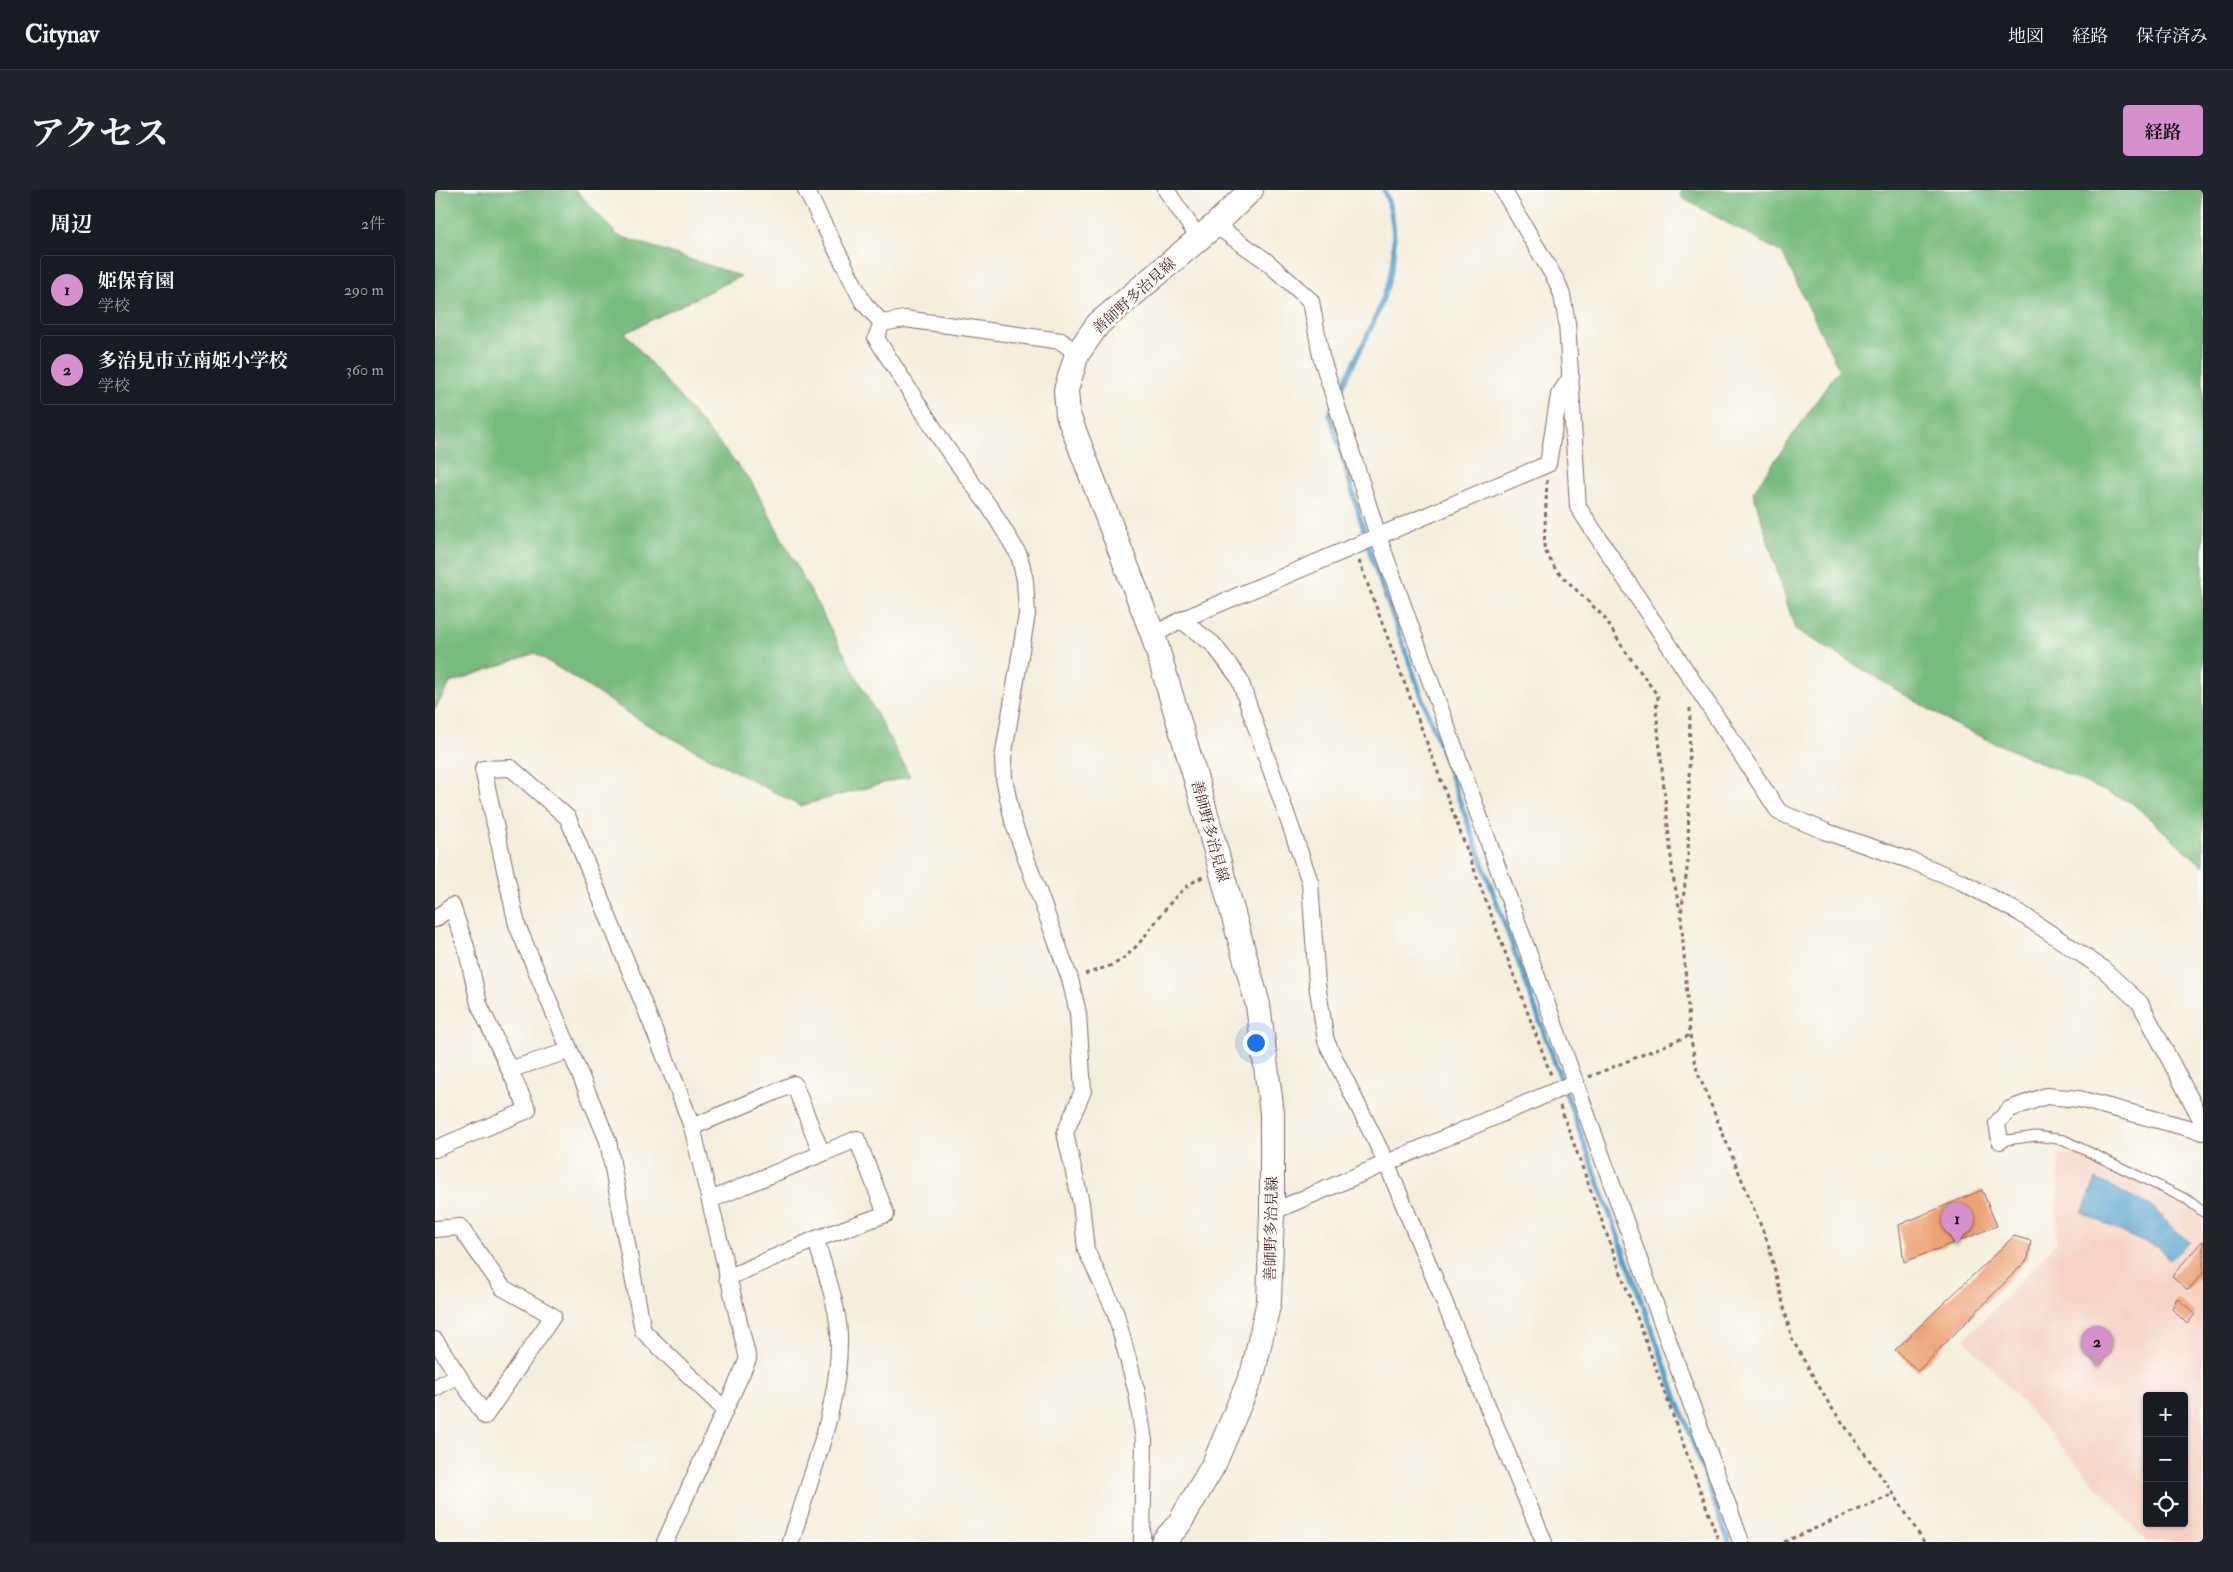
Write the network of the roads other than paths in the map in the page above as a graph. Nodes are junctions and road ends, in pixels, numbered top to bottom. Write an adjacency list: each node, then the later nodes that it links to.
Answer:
1 (806, 190): 6 (street)
2 (1166, 190): 5 (street)
3 (1251, 190): 5 (main road, 善師野多治見線)
4 (1503, 190): 8 (street)
5 (1207, 231): 7 (main road, 善師野多治見線); 9 (street)
6 (882, 323): 7 (street); 35 (street)
7 (1077, 354): 11 (main road, 善師野多治見線)
8 (1571, 376): 9 (street); 16 (street)
9 (1377, 536): 10 (street); 15 (street)
10 (1181, 620): 11 (street); 22 (street)
11 (1153, 635): 24 (main road, 善師野多治見線)
12 (435, 919): 14 (street)
13 (569, 1051): 14 (street); 17 (street); 32 (street)
14 (511, 1069): 20 (street)
15 (1576, 1082): 22 (street); 38 (street)
16 (2203, 1123)
17 (692, 1127): 21 (street); 23 (street)
18 (2203, 1132): 19 (street)
19 (2000, 1141): 25 (lane)
20 (436, 1147)
21 (821, 1152): 23 (street); 27 (street)
22 (1385, 1162): 24 (street); 37 (street)
23 (710, 1200): 28 (street)
24 (1272, 1212): 36 (main road, 善師野多治見線)
25 (2203, 1212)
26 (435, 1229): 30 (street)
27 (816, 1239): 28 (street); 34 (street)
28 (727, 1278): 32 (street)
29 (435, 1340): 30 (street)
30 (457, 1375): 31 (street)
31 (435, 1388)
32 (724, 1409): 33 (street)
33 (665, 1542)
34 (791, 1542)
35 (1142, 1542)
36 (1163, 1542)
37 (1544, 1542)
38 (1741, 1542)

